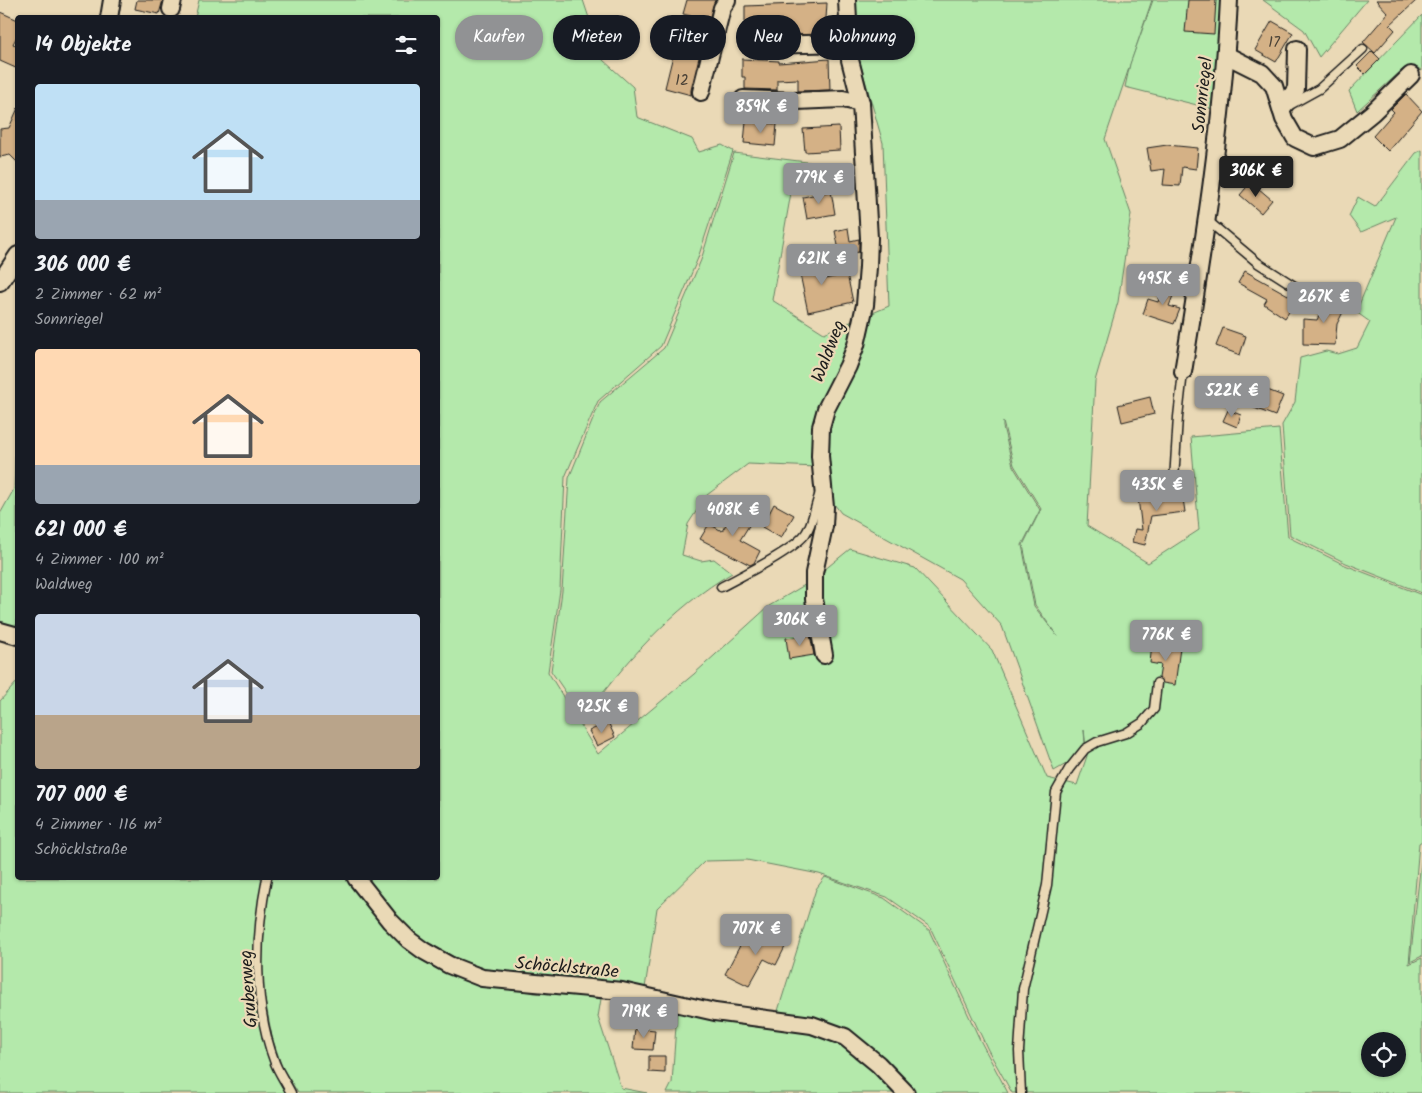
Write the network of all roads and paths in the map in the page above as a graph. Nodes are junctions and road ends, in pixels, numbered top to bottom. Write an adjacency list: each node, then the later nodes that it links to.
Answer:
1 (112, 0): 5 (street)
2 (728, 0): 12 (street)
3 (847, 0): 6 (street, Waldweg)
4 (1229, 0): 9 (street, Sonnriegel)
5 (110, 15)
6 (848, 15)
7 (1297, 49): 15 (street)
8 (1362, 49): 15 (lane)
9 (1226, 55): 15 (street); 16 (street, Sonnriegel)
10 (850, 60): 14 (street, Waldweg)
11 (1411, 75): 15 (street)
12 (702, 92)
13 (743, 99): 14 (street)
14 (861, 103): 22 (street, Waldweg)
15 (1281, 110)
16 (1207, 220): 19 (lane); 20 (street, Sonnriegel)
17 (15, 260): 18 (street)
18 (0, 282)
19 (1324, 302)
20 (1183, 372): 21 (lane)
21 (1174, 480)
22 (823, 486): 23 (lane); 26 (street, Waldweg)
23 (721, 587)
24 (0, 631): 25 (street)
25 (15, 635)
26 (824, 655)
27 (1157, 683): 32 (lane)
28 (267, 880): 30 (lane, Gruberweg)
29 (358, 880): 31 (street, Schöcklstraße)
30 (292, 1093)
31 (906, 1093)
32 (1021, 1093)

